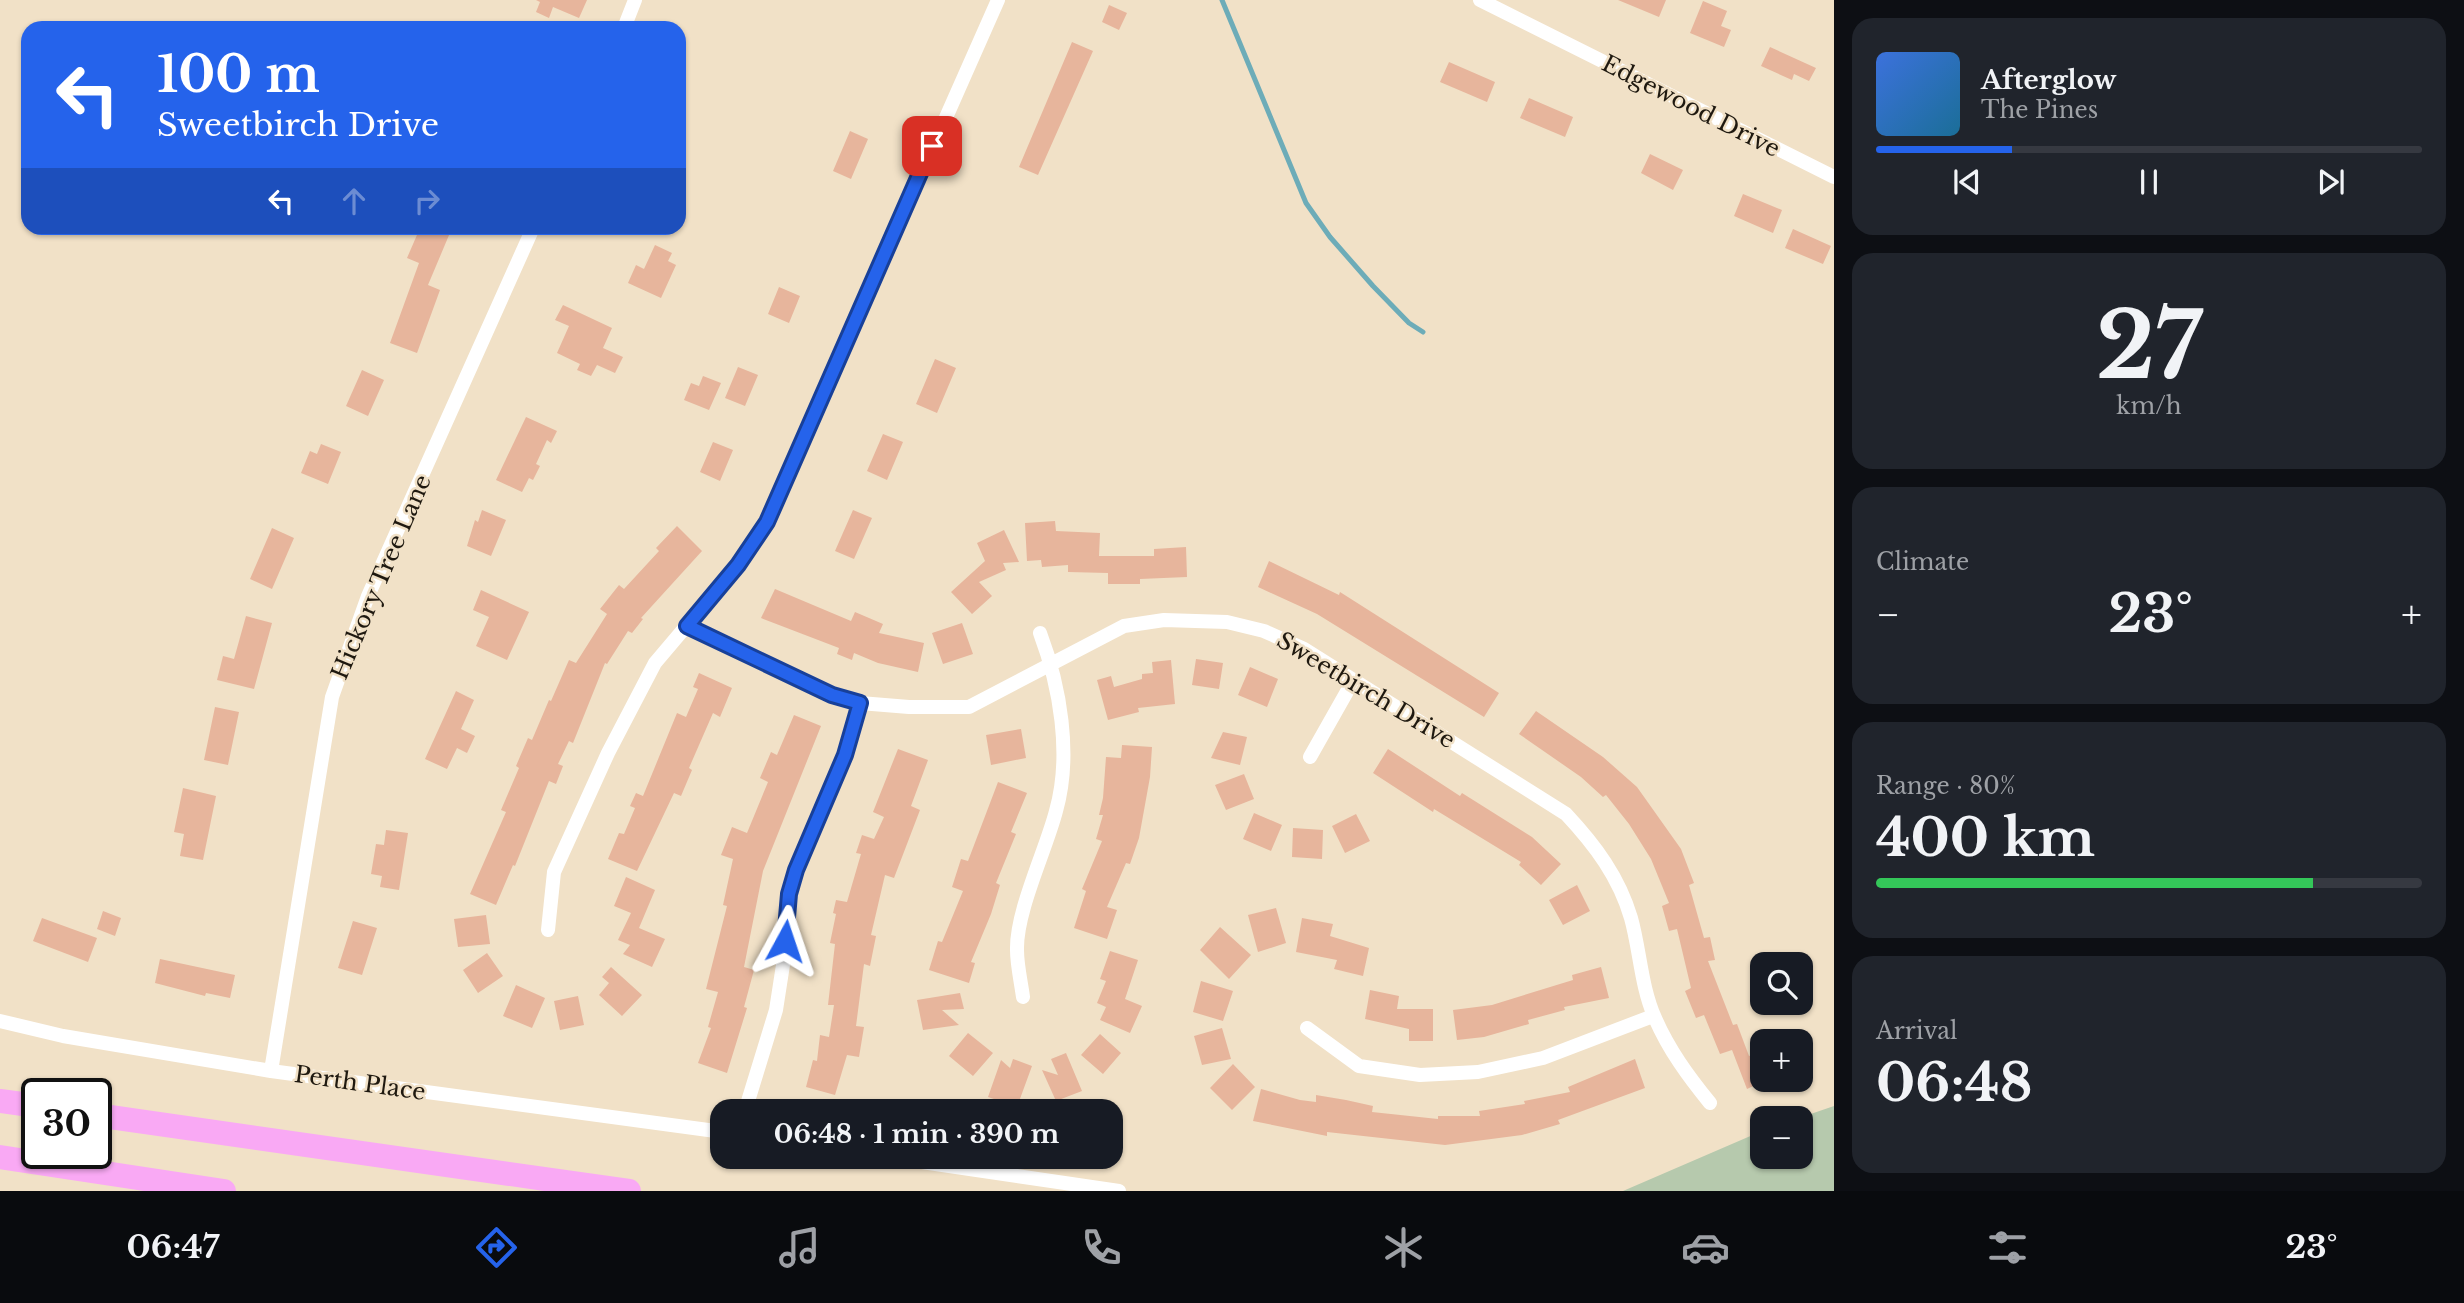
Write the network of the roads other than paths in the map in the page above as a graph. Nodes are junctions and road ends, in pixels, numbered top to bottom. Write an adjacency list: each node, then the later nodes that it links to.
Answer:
1 (635, 0): 4 (street)
2 (998, 0): 7 (street)
3 (1480, 0): 5 (street, Edgewood Drive)
4 (627, 21)
5 (1834, 177)
6 (530, 235): 18 (street, Hickory Tree Lane)
7 (687, 626): 11 (street, Sweetbirch Drive); 13 (street)
8 (1040, 633): 9 (street)
9 (1051, 663): 10 (street, Sweetbirch Drive); 11 (street, Sweetbirch Drive); 14 (street)
10 (1353, 681): 12 (street); 15 (street, Sweetbirch Drive)
11 (860, 703): 19 (street)
12 (1310, 757)
13 (548, 930)
14 (1023, 997)
15 (1654, 1016): 17 (street); 21 (street, Sweetbirch Drive)
16 (0, 1021): 18 (street, Perth Place)
17 (1307, 1028)
18 (271, 1070): 24 (street, Perth Place)
19 (749, 1099)
20 (0, 1101): 22 (highway)
21 (1710, 1103)
22 (21, 1104)
23 (112, 1117): 28 (highway)
24 (710, 1130)
25 (0, 1157): 27 (highway)
26 (970, 1169): 29 (street)
27 (224, 1191)
28 (629, 1191)
29 (1119, 1191)

